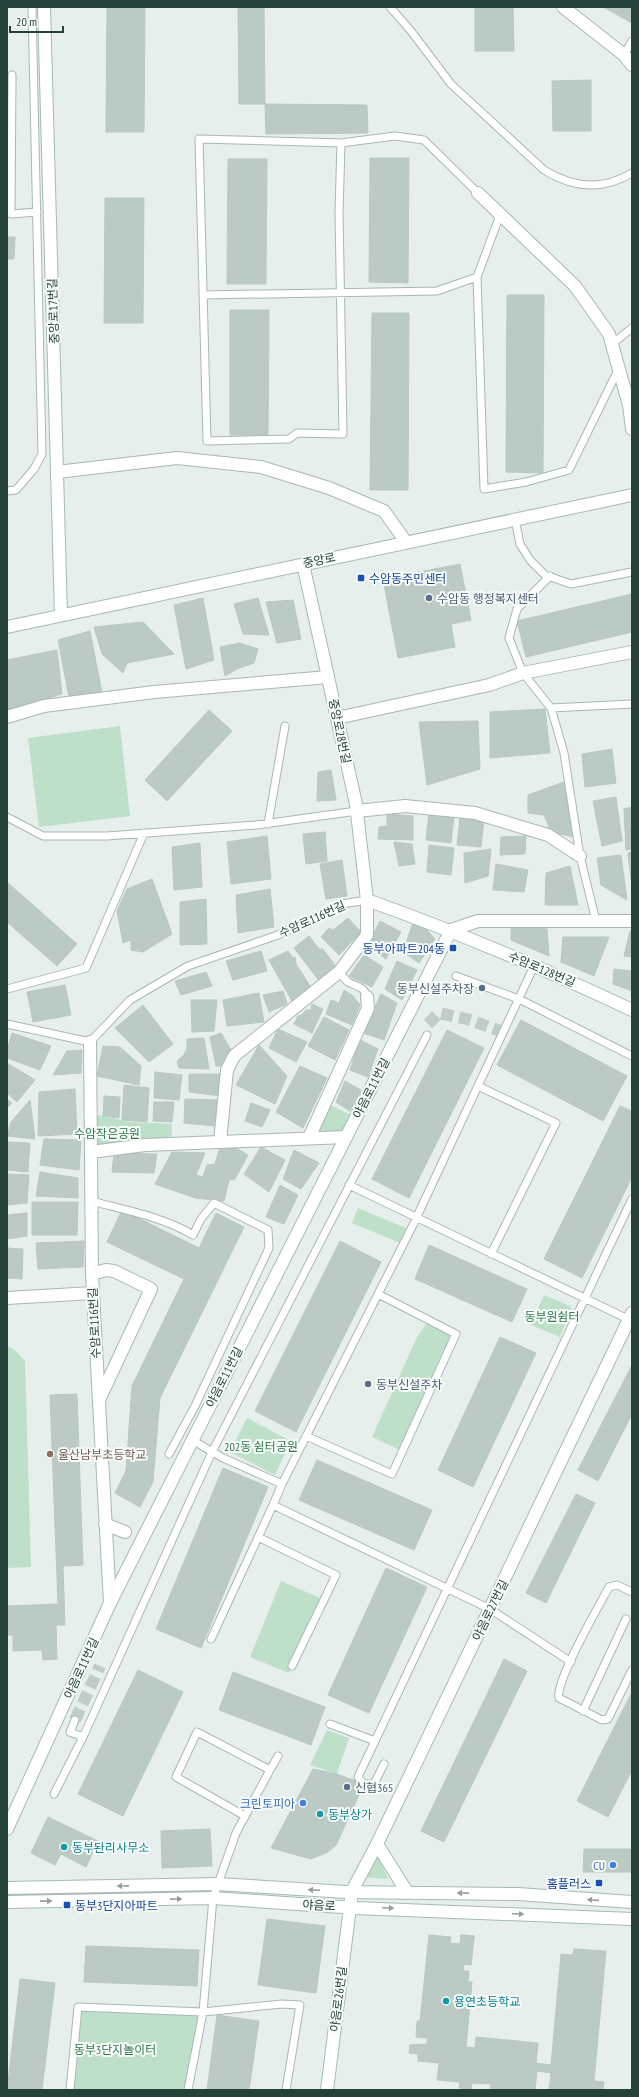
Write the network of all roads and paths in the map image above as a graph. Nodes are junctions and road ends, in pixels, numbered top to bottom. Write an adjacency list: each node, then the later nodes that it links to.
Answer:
1 (32, 7): 12 (lane)
2 (44, 7): 21 (street, 중앙로17번길)
3 (390, 7): 10 (lane)
4 (563, 7): 6 (street)
5 (632, 42): 6 (lane)
6 (624, 55): 7 (street)
7 (632, 65)
8 (12, 75): 12 (lane)
9 (341, 143): 11 (lane); 15 (lane); 16 (lane)
10 (632, 173)
11 (478, 193): 13 (street)
12 (37, 212): 22 (lane)
13 (500, 215): 14 (lane); 18 (street)
14 (477, 277): 15 (lane); 19 (lane)
15 (341, 294): 16 (lane); 16 (lane)
16 (203, 295)
17 (632, 328): 18 (lane)
18 (612, 344): 19 (street)
19 (619, 368): 20 (street)
20 (632, 429)
21 (57, 472): 25 (street); 29 (street, 중앙로17번길)
22 (7, 491)
23 (632, 495): 24 (street, 중앙로)
24 (515, 520): 25 (street, 중앙로); 28 (lane)
25 (406, 542): 26 (street, 중앙로)
26 (303, 564): 29 (street, 중앙로); 33 (street, 중앙로28번길)
27 (632, 572): 28 (lane)
28 (550, 576): 32 (lane)
29 (61, 614): 30 (street, 중앙로)
30 (7, 627)
31 (632, 652): 32 (street)
32 (523, 673): 35 (lane); 37 (street)
33 (328, 677): 36 (street); 37 (street, 중앙로28번길)
34 (632, 704): 35 (lane)
35 (551, 708): 43 (lane)
36 (7, 717)
37 (337, 718): 39 (street, 중앙로28번길)
38 (285, 726): 41 (lane)
39 (357, 811): 41 (lane); 43 (street); 44 (street, 중앙로28번길)
40 (7, 817): 42 (lane)
41 (268, 824): 42 (lane)
42 (144, 833): 51 (lane)
43 (580, 856): 45 (lane)
44 (367, 900): 47 (street, 수암로116번길); 49 (street, 중앙로28번길); 57 (lane, 수암로116번길)
45 (596, 921): 46 (street); 47 (street)
46 (632, 921)
47 (451, 930): 48 (street, 수암로128번길); 60 (street, 야음로11번길)
48 (534, 966): 53 (lane); 54 (street, 수암로128번길)
49 (339, 972): 52 (lane); 62 (street, 중앙로28번길)
50 (456, 976): 53 (lane)
51 (7, 989)
52 (367, 997): 61 (street)
53 (519, 999): 58 (lane); 59 (lane)
54 (632, 1010)
55 (7, 1024): 57 (lane)
56 (427, 1035): 64 (lane)
57 (90, 1042): 63 (street, 수암로116번길)
58 (632, 1056)
59 (478, 1086): 67 (lane); 68 (lane)
60 (346, 1137): 61 (street); 79 (street, 야음로11번길)
61 (309, 1138): 62 (street)
62 (220, 1142): 63 (street)
63 (91, 1152): 66 (street, 수암로116번길)
64 (349, 1185): 67 (lane); 80 (lane)
65 (632, 1199): 73 (lane)
66 (91, 1201): 69 (street, 수암로116번길); 81 (lane)
67 (417, 1218): 68 (lane); 71 (lane)
68 (490, 1254): 73 (lane)
69 (92, 1274): 70 (street, 수암로116번길); 76 (street)
70 (93, 1293): 72 (street); 75 (street, 수암로116번길)
71 (378, 1294): 78 (lane); 78 (lane)
72 (7, 1298)
73 (585, 1299): 74 (lane); 87 (lane)
74 (631, 1318): 90 (street, 야음로27번길)
75 (96, 1362): 76 (street); 77 (street, 수암로116번길)
76 (113, 1370): 77 (street)
77 (99, 1402): 84 (street, 수암로116번길)
78 (306, 1436): 82 (lane)
79 (192, 1440): 80 (lane); 89 (street, 야음로11번길)
80 (212, 1452): 82 (lane); 99 (lane)
81 (170, 1454)
82 (282, 1484): 83 (lane)
83 (273, 1505): 86 (lane); 87 (lane)
84 (105, 1524): 85 (street); 89 (street, 수암로116번길)
85 (125, 1532)
86 (258, 1537): 92 (lane); 94 (lane)
87 (447, 1589): 90 (lane); 100 (lane)
88 (632, 1592): 93 (lane)
89 (110, 1603): 106 (street, 야음로11번길)
90 (490, 1610): 93 (lane); 107 (street, 야음로27번길)
91 (626, 1619): 96 (lane)
92 (211, 1639)
93 (570, 1662): 96 (lane)
94 (292, 1666)
95 (632, 1670): 96 (lane)
96 (583, 1711)
97 (75, 1720): 99 (lane)
98 (330, 1724): 100 (lane)
99 (83, 1737): 104 (lane)
100 (375, 1741): 102 (lane)
101 (278, 1756): 103 (lane)
102 (384, 1764)
103 (270, 1770): 105 (lane); 105 (lane)
104 (54, 1794)
105 (245, 1816): 108 (lane)
106 (7, 1829)
107 (377, 1844): 110 (street, 야음로27번길); 111 (street)
108 (218, 1884): 109 (street, one-way to 109); 110 (street, one-way to 108); 112 (lane)
109 (7, 1888)
110 (352, 1891): 111 (street); 115 (street, 야음로27번길)
111 (407, 1892): 114 (street, one-way to 111)
112 (213, 1898): 113 (street, 야음로, one-way to 112); 115 (street, 야음로); 117 (lane)
113 (7, 1902)
114 (632, 1902)
115 (350, 1907): 116 (street, 야음로, one-way to 116); 121 (street, 야음로26번길)
116 (632, 1919)
117 (203, 2012): 118 (lane); 119 (lane); 120 (lane)
118 (70, 2090)
119 (188, 2090)
120 (286, 2090)
121 (327, 2090)

